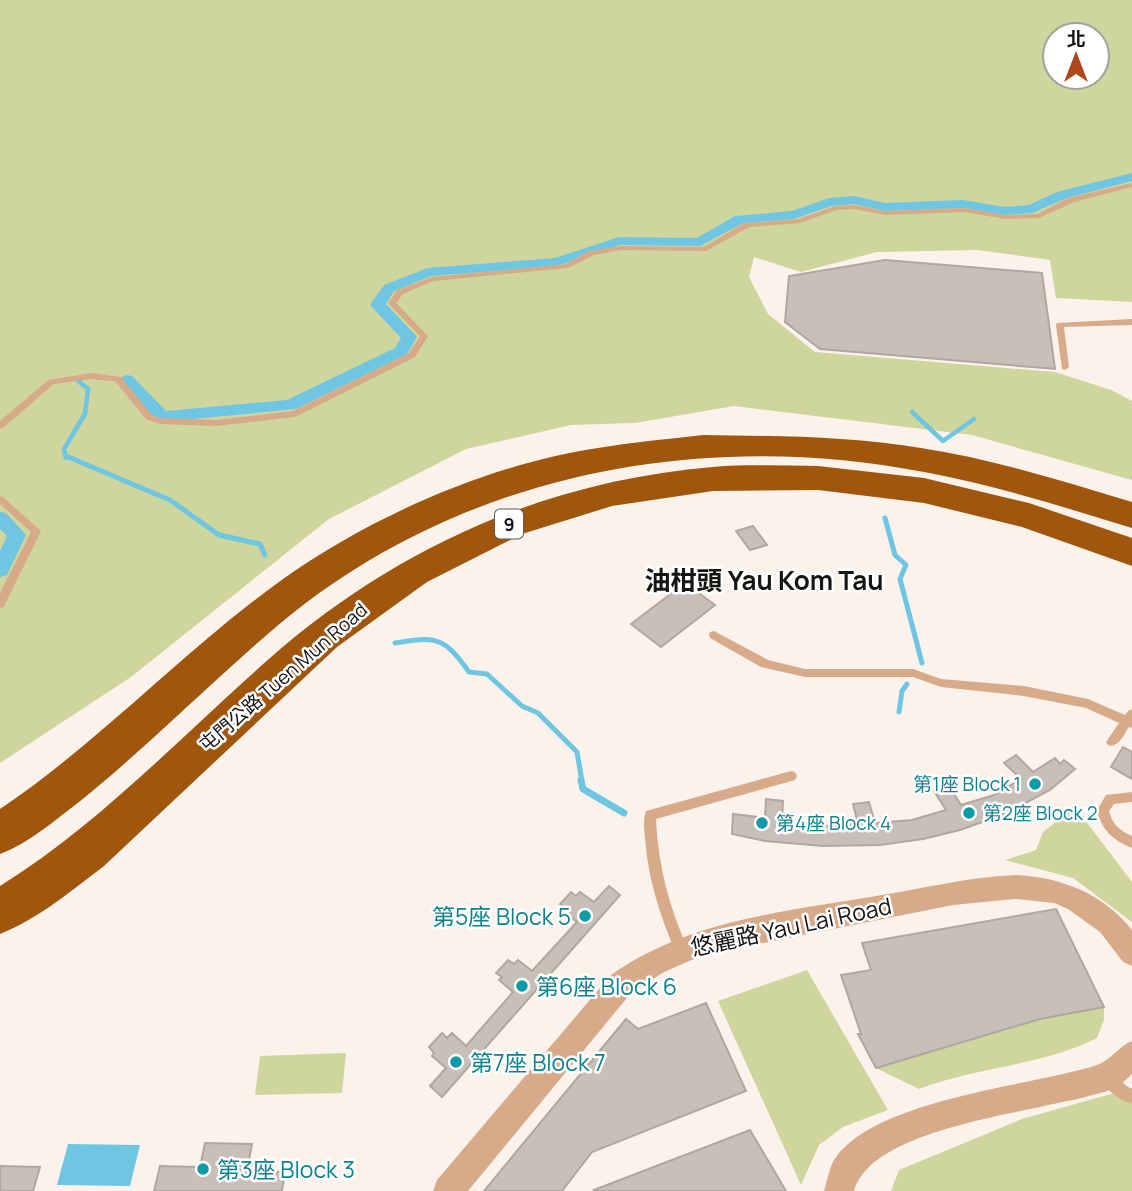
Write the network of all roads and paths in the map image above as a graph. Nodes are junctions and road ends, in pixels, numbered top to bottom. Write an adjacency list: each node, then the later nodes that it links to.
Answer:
1 (1132, 185): 4 (lane)
2 (1132, 323): 3 (lane)
3 (1065, 367)
4 (0, 426)
5 (0, 499): 8 (lane)
6 (1132, 516): 14 (highway, 9)
7 (1132, 552): 16 (highway, 屯門公路 Tuen Mun Road / 9)
8 (0, 604)
9 (714, 635): 10 (lane)
10 (1131, 720): 11 (lane)
11 (1112, 741)
12 (791, 776): 17 (lane)
13 (1132, 797): 15 (lane)
14 (0, 834)
15 (1132, 842)
16 (2, 911)
17 (681, 948): 18 (street, 悠麗路 Yau Lai Road); 22 (street, 悠麗路 Yau Lai Road)
18 (1132, 953)
19 (1132, 1055): 20 (street)
20 (1108, 1077): 21 (lane); 23 (street)
21 (1132, 1097)
22 (448, 1191)
23 (839, 1191)

